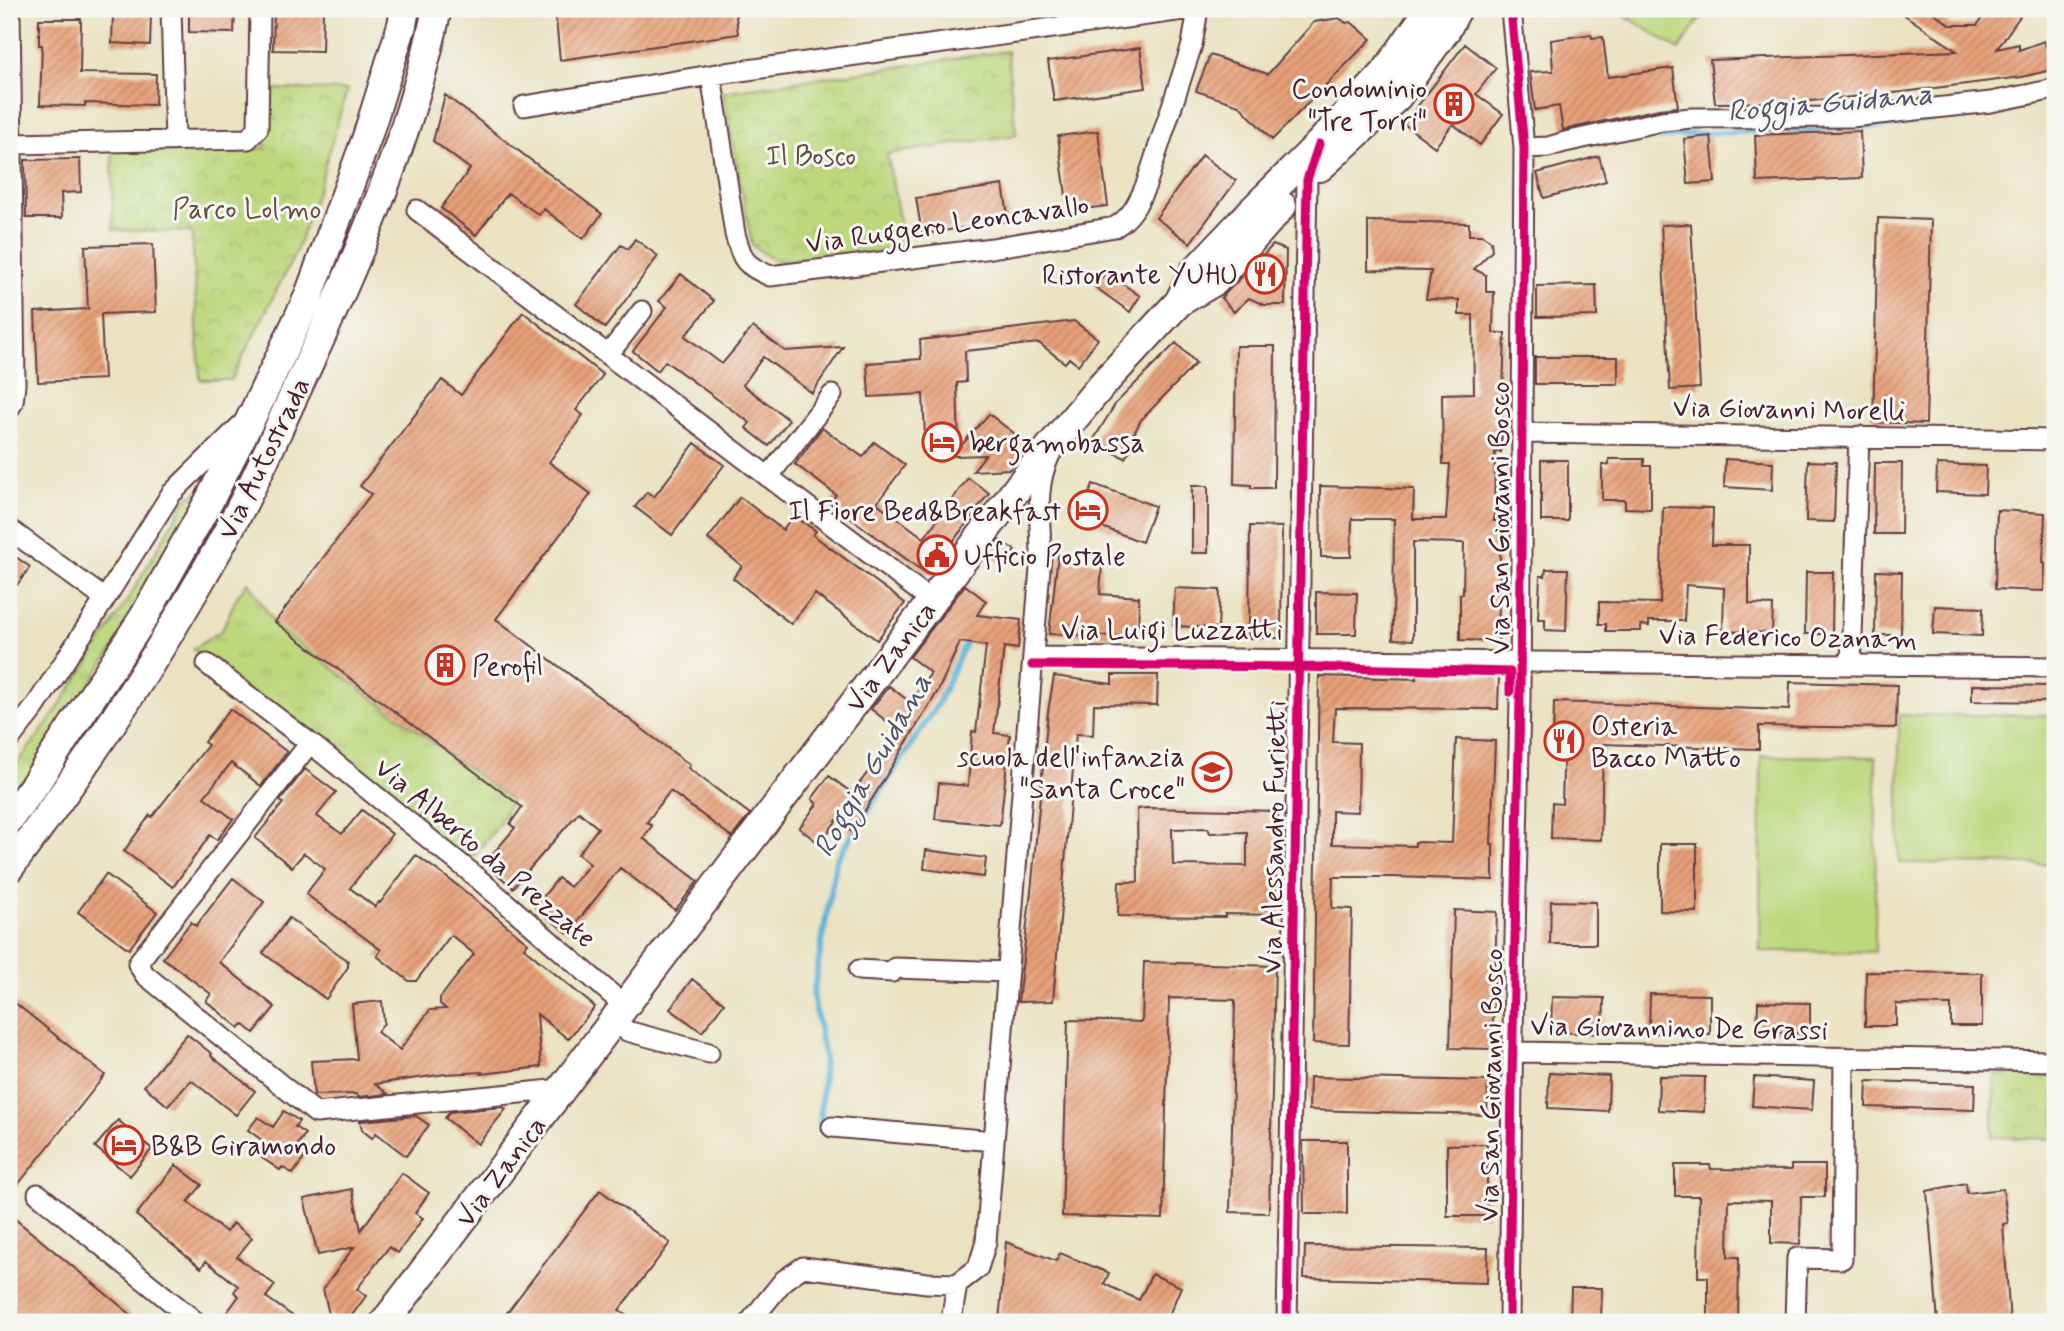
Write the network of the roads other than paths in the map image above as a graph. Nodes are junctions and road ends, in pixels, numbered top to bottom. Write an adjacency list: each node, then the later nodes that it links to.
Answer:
1 (10, 9): 15 (street)
2 (171, 9): 14 (street)
3 (260, 9): 14 (street)
4 (405, 9): 27 (main road, Via Autostrada)
5 (437, 9): 47 (main road, Via Autostrada)
6 (1191, 9): 11 (street)
7 (1198, 9): 11 (street, Via Ruggero Leoncavallo)
8 (1427, 9): 16 (main road, Via Zanica)
9 (1457, 9): 18 (main road, Via Zanica)
10 (1511, 9): 17 (street, Via San Giovanni Bosco)
11 (711, 75): 13 (street)
12 (2055, 89): 17 (street)
13 (524, 106)
14 (175, 139): 15 (street)
15 (13, 144): 26 (street)
16 (1319, 145): 18 (main road, Via Zanica); 18 (street, Via Alessandro Furietti)
17 (1524, 148): 28 (street, Via San Giovanni Bosco)
18 (1294, 193): 20 (main road, Via Zanica); 21 (street, Via Alessandro Furietti); 22 (main road, Via Zanica)
19 (417, 210): 24 (street)
20 (1266, 223): 21 (street); 22 (main road, Via Zanica)
21 (1306, 228): 39 (street, Via Alessandro Furietti)
22 (1179, 302): 30 (main road, Via Zanica)
23 (642, 310): 24 (street)
24 (608, 355): 32 (street)
25 (832, 396): 32 (street)
26 (9, 409)
27 (256, 410): 36 (street, Via Autostrada); 46 (main road, Via Autostrada)
28 (1522, 433): 29 (street, Via Giovanni Morelli); 40 (street, Via San Giovanni Bosco)
29 (1859, 436): 31 (street, Via Giovanni Morelli); 42 (street)
30 (1057, 439): 33 (main road, Via Zanica); 35 (street)
31 (2055, 440)
32 (768, 477): 37 (street)
33 (994, 519): 35 (street); 37 (main road, Via Zanica)
34 (9, 528): 36 (street)
35 (1041, 531): 38 (street)
36 (104, 599): 44 (street, Via Autostrada)
37 (932, 601): 50 (main road, Via Zanica)
38 (1033, 657): 39 (street, Via Luigi Luzzatti); 49 (street)
39 (1299, 658): 40 (street, Via Luigi Luzzatti); 64 (street, Via Alessandro Furietti)
40 (1521, 661): 42 (street, Via Federico Ozanam); 51 (street, Via San Giovanni Bosco)
41 (207, 664): 45 (street, Via Alberto da Prezzate)
42 (1851, 664): 43 (street, Via Federico Ozanam)
43 (2055, 667)
44 (9, 740)
45 (310, 743): 50 (street, Via Alberto da Prezzate); 55 (street)
46 (9, 819)
47 (9, 868)
48 (859, 970): 49 (street)
49 (1008, 972): 57 (street)
50 (619, 1013): 52 (street); 55 (main road, Via Zanica)
51 (1513, 1052): 53 (street, Via Giovannino De Grassi); 65 (street, Via San Giovanni Bosco)
52 (709, 1054)
53 (1844, 1057): 54 (street, Via Giovannino De Grassi); 66 (street, Via Giovannino De Grassi)
54 (2055, 1061)
55 (562, 1089): 61 (main road, Via Zanica)
56 (832, 1127): 57 (street)
57 (994, 1142): 59 (street)
58 (38, 1194): 60 (street)
59 (957, 1284): 62 (street); 63 (street)
60 (196, 1322)
61 (385, 1322)
62 (750, 1322)
63 (951, 1322)
64 (1287, 1322)
65 (1509, 1322)
66 (1795, 1322)

